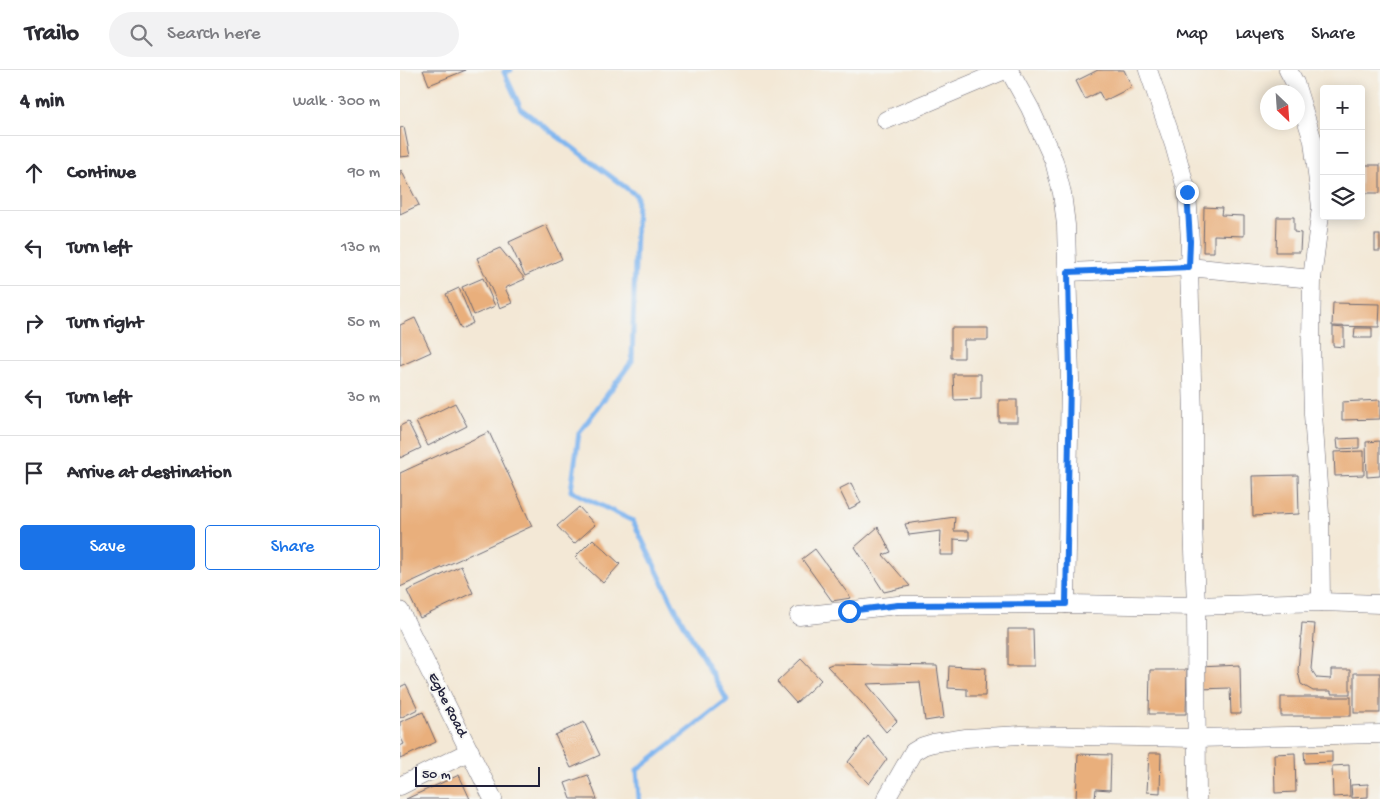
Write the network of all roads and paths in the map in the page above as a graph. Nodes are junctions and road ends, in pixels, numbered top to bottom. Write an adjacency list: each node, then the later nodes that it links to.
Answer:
1 (1005, 70): 5 (street)
2 (1010, 70): 7 (street)
3 (1148, 70): 6 (street)
4 (1288, 70): 8 (street)
5 (886, 120)
6 (1189, 267): 7 (street); 8 (street); 12 (street)
7 (1068, 272): 10 (street)
8 (1312, 278): 9 (street)
9 (1320, 602): 11 (street); 12 (street)
10 (1066, 604): 12 (street); 14 (street)
11 (1380, 604)
12 (1196, 606): 16 (street)
13 (400, 611): 17 (street, Egbe Road)
14 (799, 616)
15 (1380, 734): 16 (street)
16 (1196, 738): 20 (street); 21 (street)
17 (470, 751): 18 (street); 19 (street, Egbe Road)
18 (400, 786)
19 (493, 799)
20 (886, 799)
21 (1197, 799)

